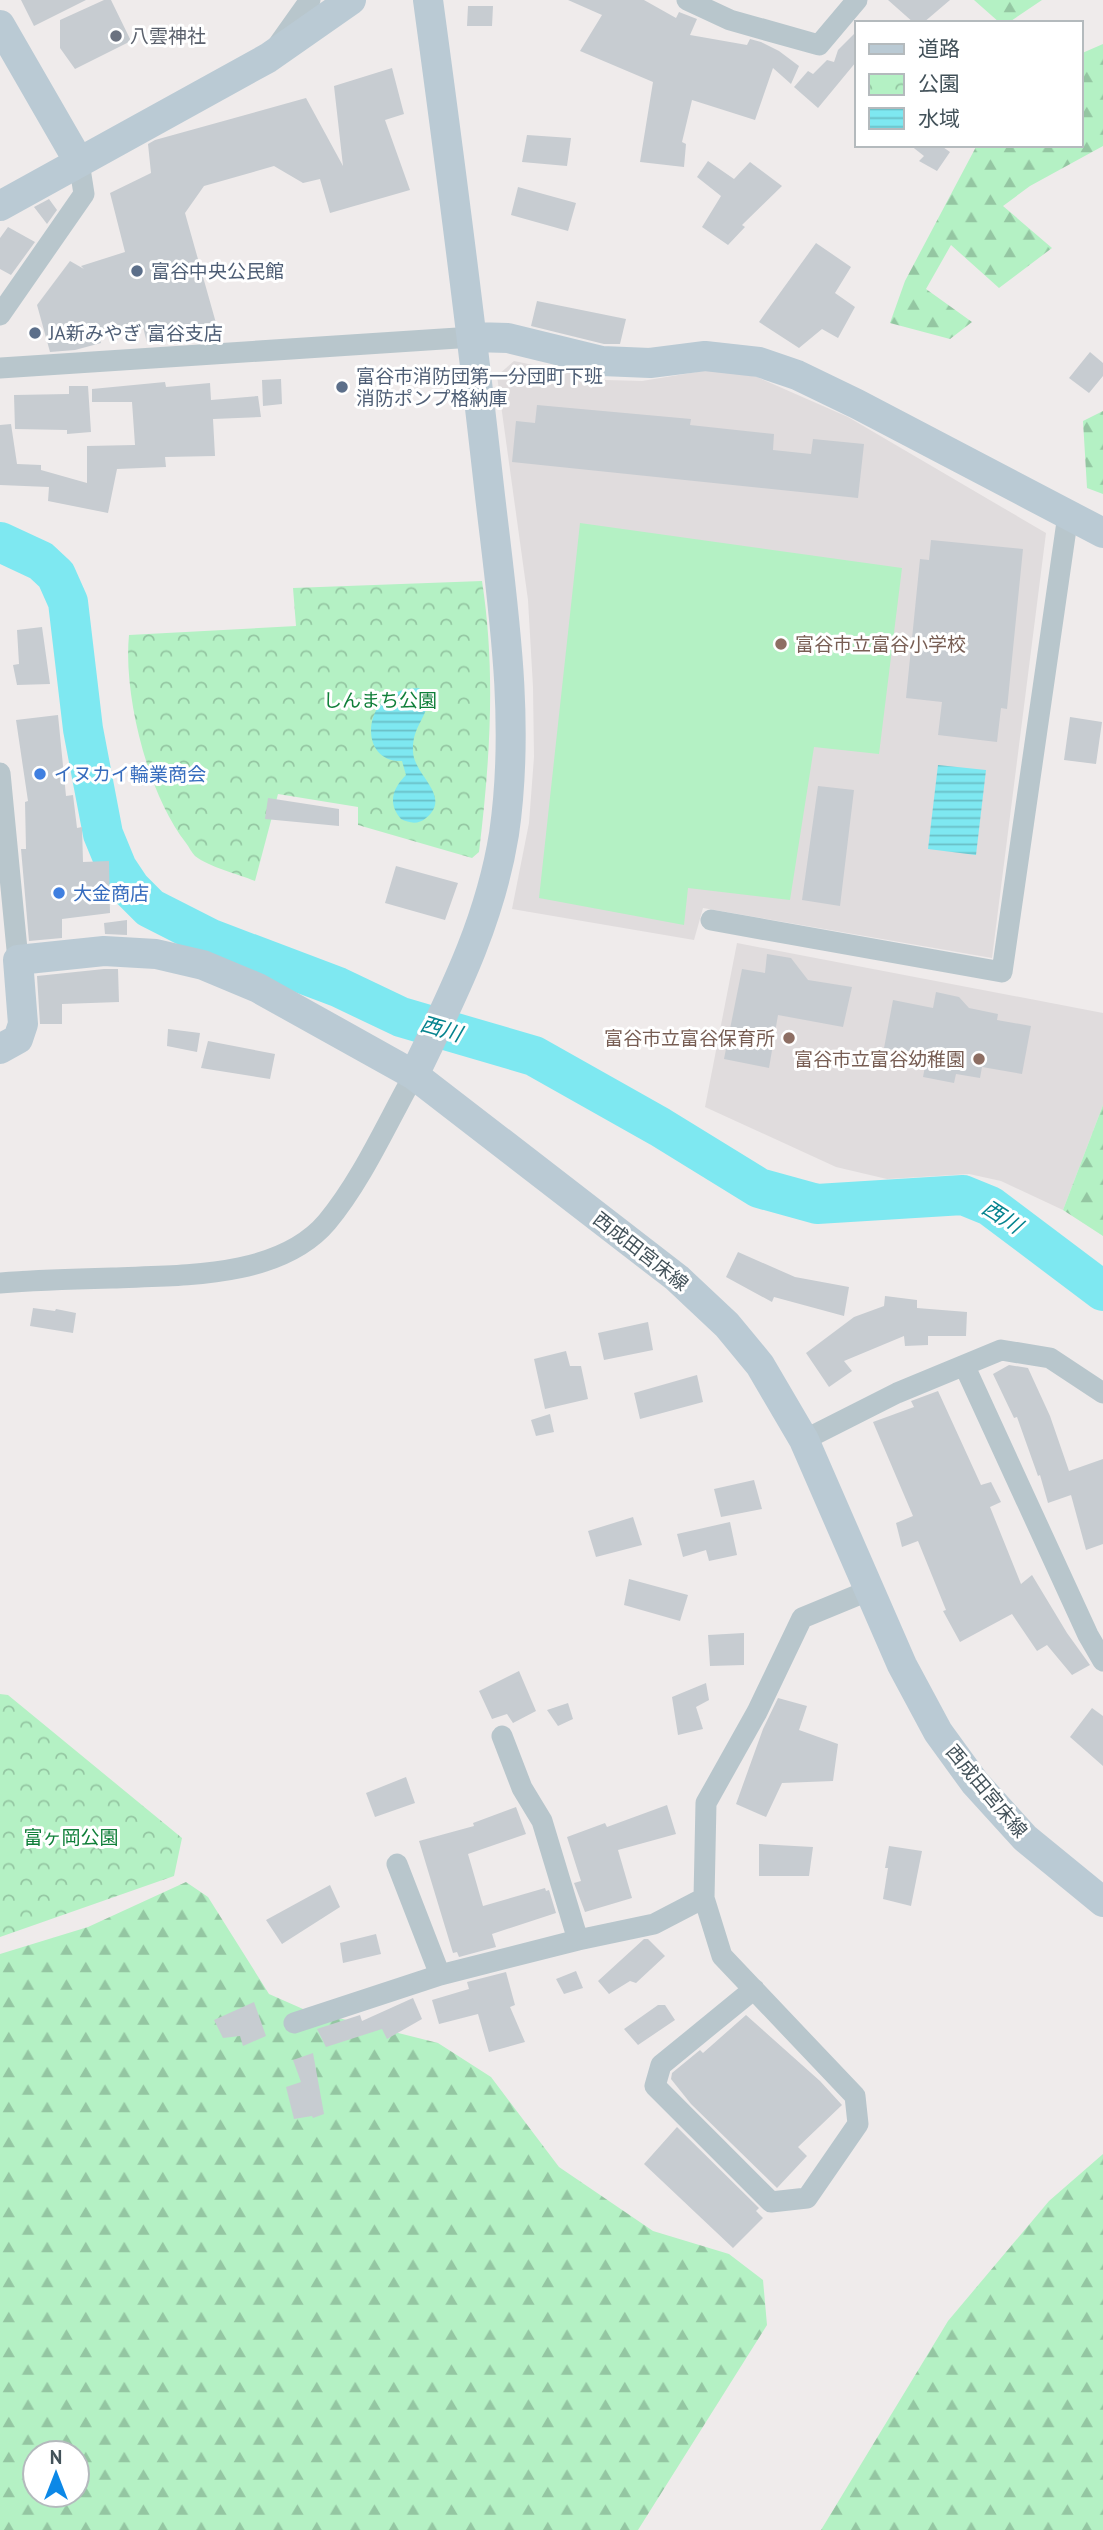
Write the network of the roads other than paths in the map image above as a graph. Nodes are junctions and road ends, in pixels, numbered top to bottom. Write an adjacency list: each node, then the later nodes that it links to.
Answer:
1 (310, 0): 7 (street)
2 (351, 0): 7 (street)
3 (428, 0): 11 (street)
4 (687, 0): 5 (street)
5 (857, 0)
6 (0, 25): 8 (street)
7 (268, 58): 8 (street)
8 (79, 162): 9 (street); 10 (street)
9 (0, 206)
10 (0, 315)
11 (472, 337): 12 (street); 13 (street); 20 (street)
12 (0, 368)
13 (1068, 514): 14 (street); 17 (street)
14 (1103, 533)
15 (0, 773): 16 (street)
16 (3, 841): 18 (street)
17 (711, 920)
18 (18, 960): 19 (street); 20 (street, 西成田宮床線)
19 (0, 1049)
20 (419, 1064): 21 (street); 24 (street, 西成田宮床線)
21 (0, 1283)
22 (965, 1367): 23 (street); 24 (street); 26 (street)
23 (1103, 1393)
24 (804, 1440): 25 (street, 西成田宮床線)
25 (870, 1590): 29 (street); 30 (street, 西成田宮床線)
26 (1103, 1661)
27 (502, 1736): 31 (street)
28 (397, 1864): 32 (street)
29 (704, 1898): 31 (street); 33 (street)
30 (1103, 1902)
31 (578, 1940): 32 (street)
32 (440, 1975): 34 (street)
33 (754, 1989): 33 (street)
34 (294, 2023)

